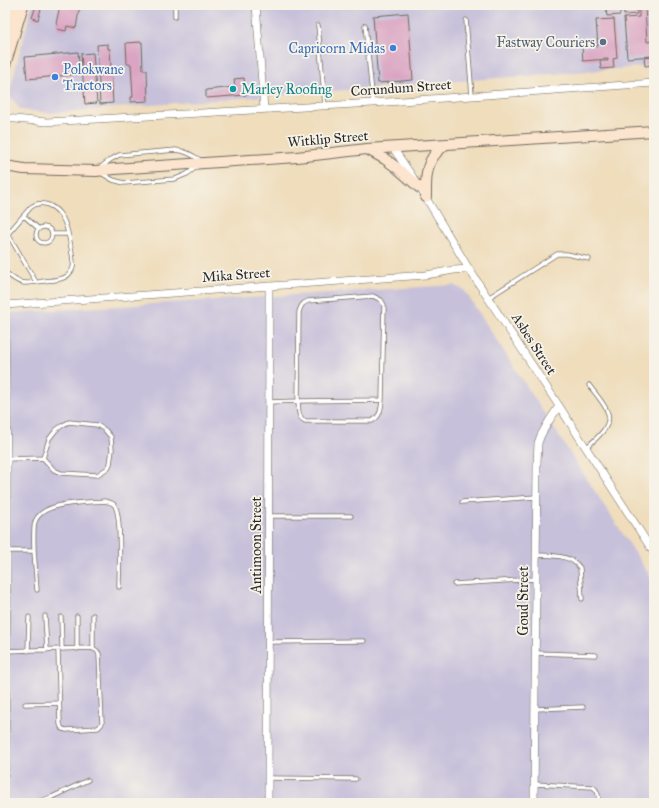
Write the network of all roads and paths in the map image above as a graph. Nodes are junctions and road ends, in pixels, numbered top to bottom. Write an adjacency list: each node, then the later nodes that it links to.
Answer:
1 (15, 5): 9 (main road)
2 (23, 5): 10 (main road)
3 (175, 5): 5 (lane)
4 (256, 5): 15 (street)
5 (175, 17)
6 (466, 20): 12 (lane)
7 (318, 25): 14 (lane)
8 (365, 25): 13 (lane)
9 (5, 38)
10 (5, 65)
11 (654, 83): 12 (street, Corundum Street)
12 (472, 96): 13 (street, Corundum Street)
13 (373, 103): 14 (street, Corundum Street)
14 (325, 106): 15 (street, Corundum Street)
15 (264, 109): 16 (street, Corundum Street)
16 (5, 118)
17 (654, 131): 18 (main road, Witklip Street)
18 (446, 144): 19 (main road, Witklip Street); 25 (main road)
19 (393, 148): 20 (main road, Witklip Street); 24 (street, Asbes Street)
20 (367, 149): 21 (main road, Witklip Street); 24 (main road)
21 (203, 163): 23 (main road, Witklip Street); 23 (lane); 23 (lane)
22 (7, 167): 23 (main road, Witklip Street)
23 (96, 171)
24 (420, 188): 25 (street, Asbes Street)
25 (426, 197): 33 (street, Asbes Street)
26 (24, 216): 27 (lane); 28 (lane); 30 (lane)
27 (39, 229): 29 (lane); 29 (lane)
28 (8, 234): 31 (lane); 35 (lane)
29 (52, 234): 30 (lane)
30 (68, 234): 35 (lane)
31 (5, 237)
32 (589, 259): 37 (lane)
33 (469, 269): 36 (street, Mika Street); 37 (street, Asbes Street)
34 (5, 272): 35 (lane)
35 (36, 282)
36 (269, 286): 38 (street, Mika Street); 43 (street, Antimoon Street)
37 (488, 298): 44 (street, Asbes Street)
38 (5, 305)
39 (5, 320): 47 (street)
40 (588, 385): 45 (lane)
41 (382, 400): 42 (lane); 42 (lane); 42 (lane)
42 (298, 401): 43 (lane)
43 (269, 402): 50 (street, Antimoon Street)
44 (559, 406): 45 (street, Asbes Street); 48 (street, Goud Street)
45 (586, 448): 54 (street, Asbes Street)
46 (43, 458): 46 (lane); 47 (lane)
47 (7, 459): 52 (street)
48 (536, 497): 49 (lane); 55 (street, Goud Street)
49 (462, 502)
50 (269, 516): 51 (lane); 67 (street, Antimoon Street)
51 (351, 516)
52 (7, 551): 53 (lane); 73 (street)
53 (34, 551): 58 (lane); 59 (lane)
54 (654, 553)
55 (536, 555): 56 (street, Goud Street); 60 (lane)
56 (536, 579): 57 (lane); 74 (street, Goud Street)
57 (454, 584)
58 (119, 587)
59 (37, 590)
60 (582, 599)
61 (92, 615): 70 (lane)
62 (45, 616): 72 (lane)
63 (77, 616): 68 (lane)
64 (29, 617): 71 (lane)
65 (61, 617): 69 (lane)
66 (364, 641): 67 (lane)
67 (269, 642): 81 (street, Antimoon Street)
68 (78, 648): 69 (lane); 70 (lane)
69 (60, 649): 72 (lane); 76 (lane)
70 (93, 649): 76 (lane)
71 (28, 650): 72 (lane); 73 (lane)
72 (47, 650)
73 (6, 652): 80 (street)
74 (535, 653): 75 (lane); 79 (street, Goud Street)
75 (596, 655)
76 (59, 703): 77 (lane)
77 (25, 704)
78 (583, 707): 79 (lane)
79 (535, 709): 84 (street, Goud Street)
80 (5, 774)
81 (268, 778): 82 (lane); 86 (street, Antimoon Street)
82 (356, 779)
83 (88, 780): 85 (lane)
84 (534, 784): 87 (street, Goud Street); 88 (lane)
85 (34, 803)
86 (268, 803)
87 (534, 803)
88 (599, 803)

